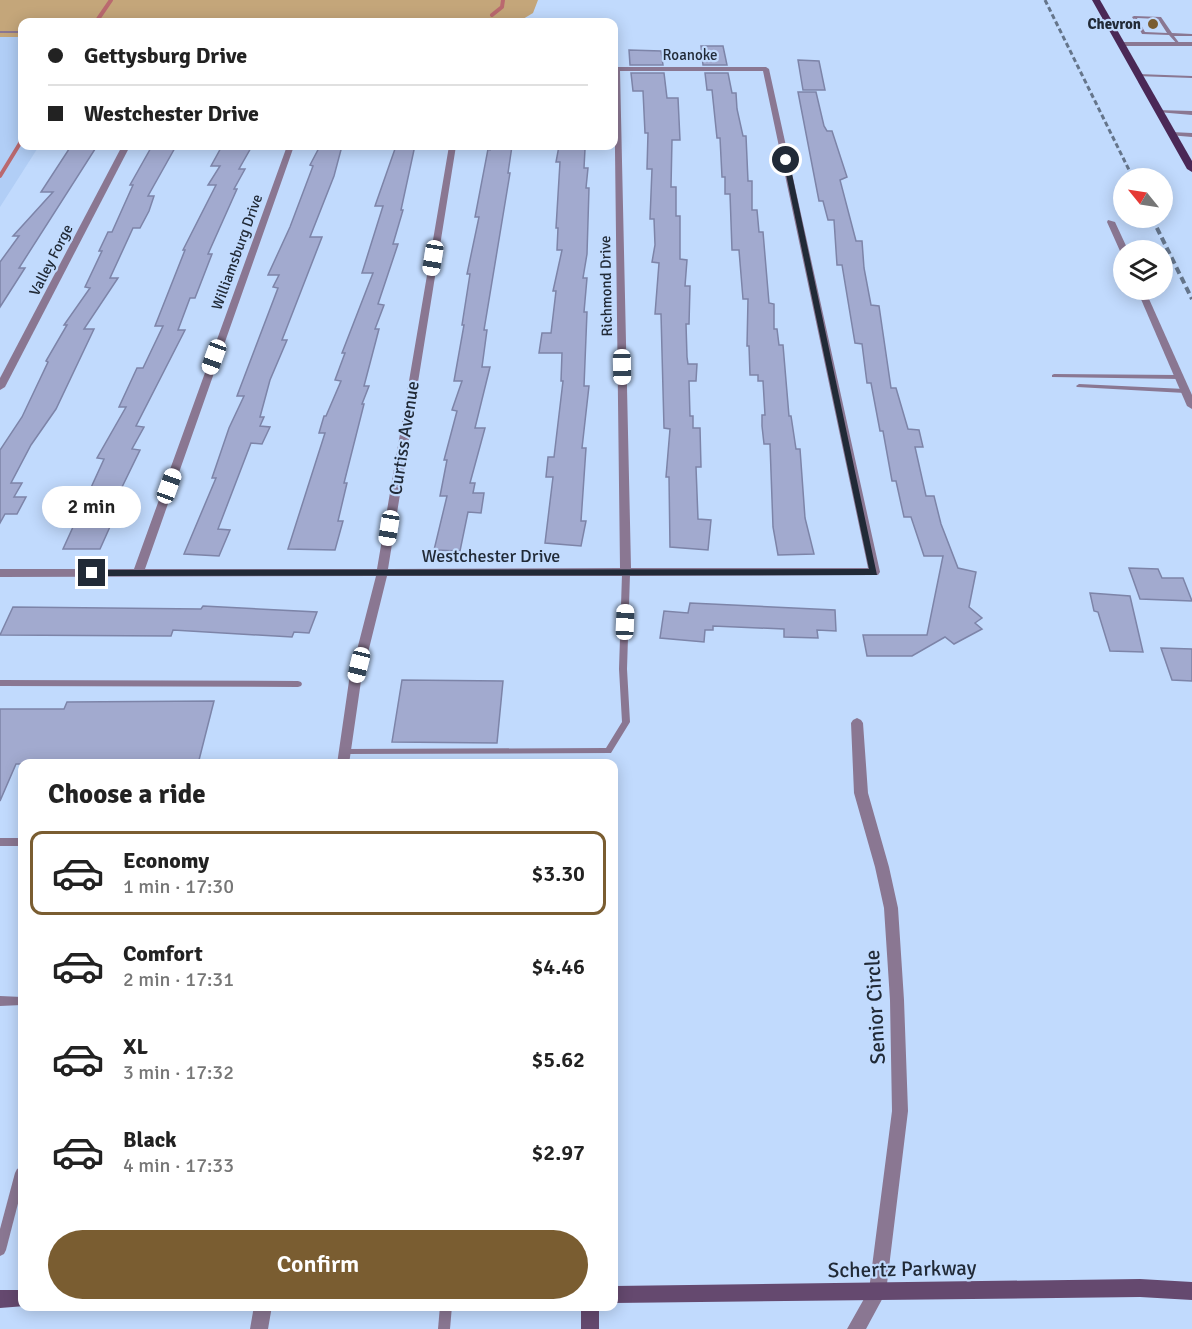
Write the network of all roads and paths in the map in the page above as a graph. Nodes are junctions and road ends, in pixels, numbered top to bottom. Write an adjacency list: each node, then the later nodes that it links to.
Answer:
1 (1096, 0): 3 (main road)
2 (1145, 21): 4 (lane)
3 (1109, 22): 4 (lane); 10 (main road)
4 (1138, 24): 5 (lane); 8 (lane); 8 (lane)
5 (1149, 27)
6 (0, 32): 7 (lane)
7 (18, 32)
8 (1171, 34): 9 (lane); 11 (lane)
9 (1192, 34)
10 (1121, 44): 11 (street); 14 (main road)
11 (1178, 44): 12 (street)
12 (1192, 44)
13 (618, 69): 34 (street, Roanoke)
14 (1138, 75): 15 (lane); 16 (main road)
15 (1192, 77)
16 (1158, 111): 17 (lane); 18 (main road)
17 (1192, 113)
18 (1171, 134): 19 (lane); 24 (main road)
19 (1192, 135)
20 (124, 150): 31 (street, Valley Forge)
21 (289, 150): 36 (street, Williamsburg Drive)
22 (451, 150): 37 (street, Curtiss Avenue)
23 (617, 150): 38 (street, Richmond Drive)
24 (1192, 169)
25 (1111, 222): 26 (street)
26 (1119, 240)
27 (1145, 300): 29 (street)
28 (1054, 376): 29 (lane)
29 (1179, 376): 32 (street)
30 (1079, 386): 32 (lane)
31 (0, 387)
32 (1185, 391): 33 (street)
33 (1192, 406)
34 (874, 572): 38 (street, Westchester Drive)
35 (0, 573): 36 (street, Westchester Drive)
36 (138, 573): 37 (street, Westchester Drive)
37 (382, 573): 38 (street, Westchester Drive); 42 (street, Curtiss Avenue)
38 (626, 574): 42 (lane)
39 (0, 683): 40 (lane)
40 (298, 684)
41 (857, 723): 51 (street, Senior Circle)
42 (345, 752): 43 (street, Curtiss Avenue)
43 (344, 759)
44 (0, 842): 45 (lane)
45 (18, 842)
46 (0, 1001): 47 (lane)
47 (18, 1001)
48 (18, 1184): 49 (lane)
49 (0, 1250)
50 (1192, 1291): 51 (main road, Schertz Parkway)
51 (877, 1292): 52 (main road, Schertz Parkway); 61 (street)
52 (618, 1295)
53 (0, 1299): 54 (main road)
54 (18, 1299)
55 (261, 1311): 58 (street)
56 (446, 1311): 59 (lane)
57 (590, 1311): 60 (main road)
58 (259, 1329)
59 (444, 1329)
60 (590, 1329)
61 (856, 1329)

